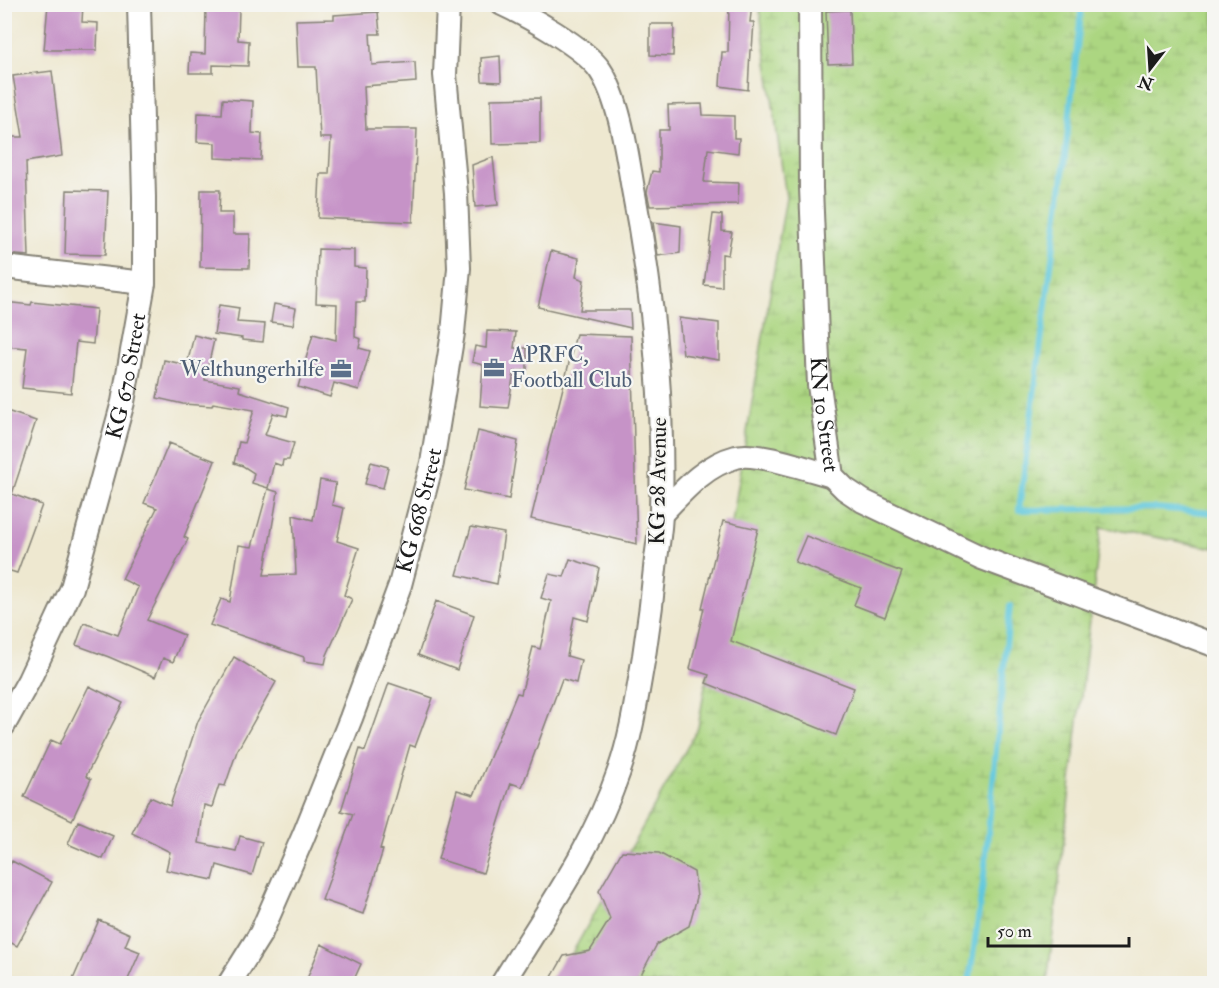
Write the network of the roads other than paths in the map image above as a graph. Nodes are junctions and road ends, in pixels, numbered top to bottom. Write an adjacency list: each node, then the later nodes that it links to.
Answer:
1 (139, 4): 6 (street, KG 670 Street)
2 (448, 4): 11 (street, KG 668 Street)
3 (502, 4): 8 (street, KG 28 Avenue)
4 (810, 4): 7 (street, KN 10 Street)
5 (4, 267): 6 (street)
6 (144, 283): 10 (street, KG 670 Street)
7 (832, 476): 8 (street); 9 (street, KN 10 Street)
8 (662, 513): 12 (street, KG 28 Avenue)
9 (1215, 645)
10 (4, 725)
11 (229, 984)
12 (502, 984)

